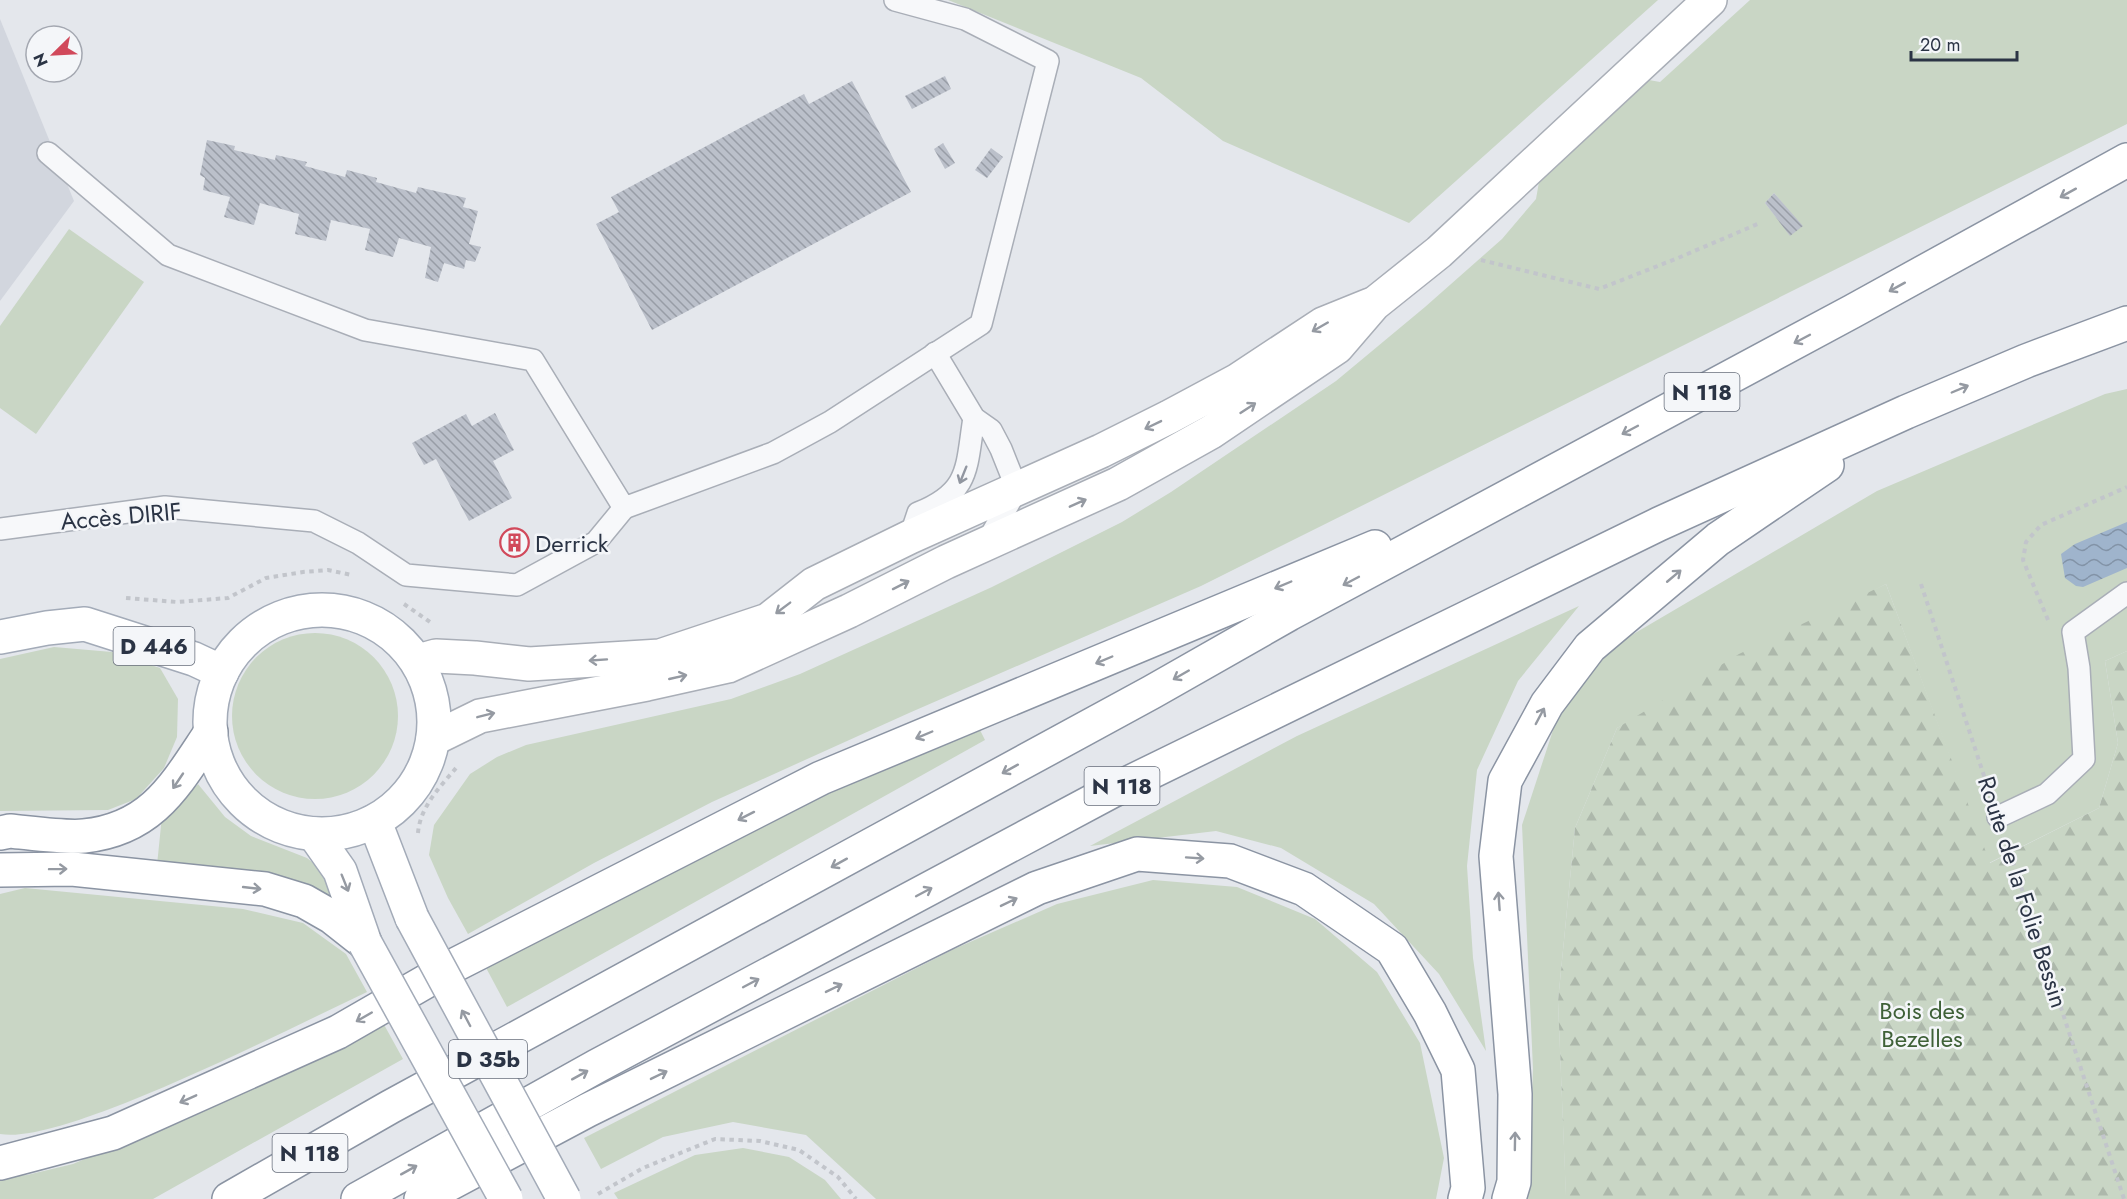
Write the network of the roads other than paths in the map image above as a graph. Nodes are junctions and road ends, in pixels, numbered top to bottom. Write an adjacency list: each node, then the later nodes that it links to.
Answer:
1 (895, 0): 7 (lane)
2 (1710, 0): 5 (main road)
3 (48, 153): 12 (lane)
4 (2123, 162): 10 (main road, N 118, one-way to 10)
5 (1374, 304): 11 (main road, one-way to 11); 15 (main road, one-way to 5)
6 (2127, 323): 8 (main road, N 118, one-way to 6)
7 (935, 353): 9 (lane); 12 (lane)
8 (1906, 412): 30 (main road, N 118, one-way to 8); 35 (main road, one-way to 8)
9 (974, 418): 11 (lane); 14 (lane, one-way to 14)
10 (1551, 473): 28 (main road, one-way to 28); 29 (main road, N 118, one-way to 29)
11 (1017, 489): 14 (main road); 15 (lane)
12 (624, 508): 13 (lane, Accès DIRIF)
13 (0, 529)
14 (910, 537): 18 (main road, one-way to 18)
15 (985, 545): 21 (main road, one-way to 15)
16 (2127, 593): 22 (lane)
17 (0, 637): 19 (main road, D 446)
18 (418, 661): 19 (main road); 21 (main road)
19 (222, 672): 20 (main road)
20 (211, 732): 24 (main road, one-way to 24); 25 (main road)
21 (433, 739): 23 (main road)
22 (1998, 817)
23 (373, 822): 25 (main road); 33 (main road, D 35b, one-way to 23, bridge)
24 (0, 832)
25 (314, 834): 27 (main road, D 35b, one-way to 27)
26 (0, 870): 27 (main road, one-way to 27)
27 (365, 944): 32 (main road, D 35b, bridge)
28 (0, 1163)
29 (229, 1199)
30 (358, 1199)
31 (421, 1199): 34 (main road, one-way to 34)
32 (506, 1199)
33 (564, 1199)
34 (1465, 1199)
35 (1509, 1199)

